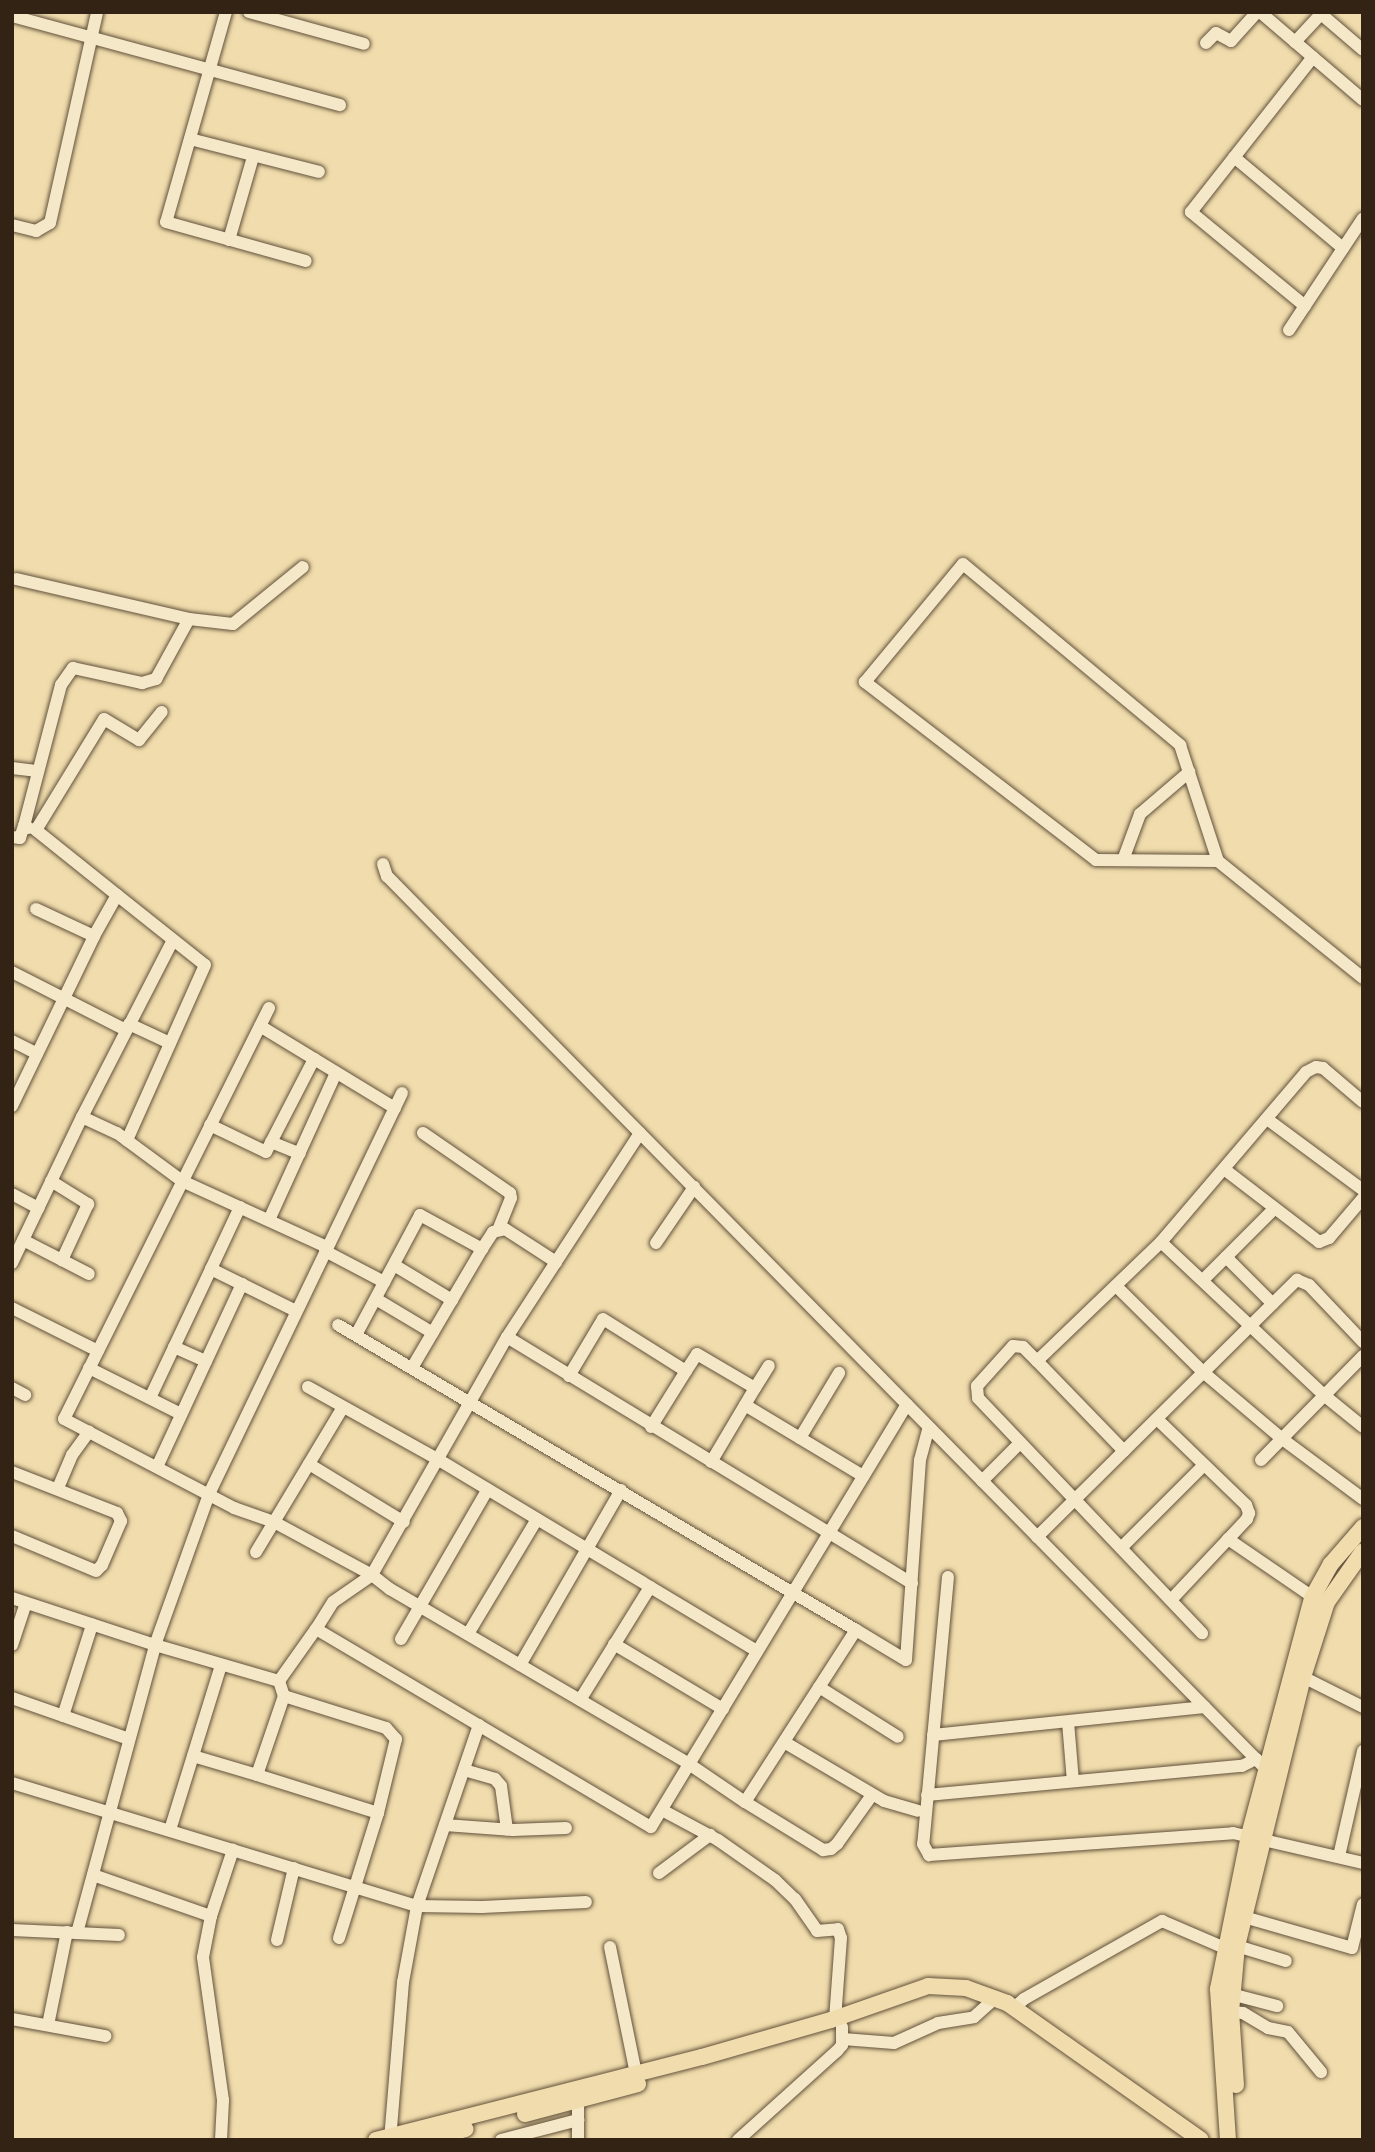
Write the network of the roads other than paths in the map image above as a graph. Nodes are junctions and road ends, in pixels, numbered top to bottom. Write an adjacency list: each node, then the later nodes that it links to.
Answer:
1 (97, 12): 6 (street)
2 (226, 12): 12 (street)
3 (249, 12): 9 (street)
4 (1259, 12): 7 (street); 8 (street)
5 (12, 16): 6 (street)
6 (90, 37): 12 (street); 19 (street)
7 (1295, 42): 10 (street); 11 (street)
8 (1206, 43)
9 (364, 44)
10 (1363, 50)
11 (1313, 57): 13 (street); 17 (street)
12 (211, 71): 14 (street); 15 (street)
13 (1363, 100)
14 (340, 105)
15 (190, 139): 16 (street); 21 (street)
16 (253, 157): 18 (street); 21 (street)
17 (1234, 157): 22 (street); 24 (street)
18 (319, 172)
19 (12, 225)
20 (1361, 226): 22 (street)
21 (229, 240): 23 (street)
22 (1343, 248): 24 (street)
23 (306, 261)
24 (1305, 306): 25 (street)
25 (1289, 330)
26 (303, 567): 28 (street)
27 (16, 579): 28 (street)
28 (190, 619): 31 (street)
29 (162, 712): 33 (street)
30 (12, 768): 31 (street)
31 (38, 771): 33 (street)
32 (1189, 772): 35 (street); 35 (street); 36 (street)
33 (30, 828): 34 (street); 38 (street)
34 (12, 837)
35 (1124, 860): 36 (street)
36 (1218, 861): 43 (street)
37 (383, 864): 62 (street)
38 (117, 895): 40 (street); 41 (street)
39 (36, 909): 40 (street)
40 (94, 936): 44 (street)
41 (173, 940): 47 (street); 49 (street)
42 (12, 972): 44 (street)
43 (1363, 978)
44 (65, 998): 47 (street); 50 (street)
45 (269, 1008): 46 (street)
46 (260, 1026): 51 (street); 60 (street)
47 (127, 1027): 49 (street); 58 (street)
48 (12, 1041): 50 (street)
49 (170, 1043): 63 (street)
50 (37, 1054): 53 (street)
51 (314, 1059): 52 (street); 64 (street)
52 (337, 1073): 57 (street); 65 (street)
53 (16, 1086): 56 (street)
54 (402, 1093): 57 (street)
55 (1363, 1102): 59 (street)
56 (12, 1107)
57 (395, 1108): 81 (street)
58 (82, 1116): 63 (street); 67 (street)
59 (1267, 1119): 66 (street); 70 (street)
60 (210, 1125): 64 (street); 68 (street)
61 (423, 1133): 77 (street)
62 (640, 1133): 69 (street); 85 (street)
63 (127, 1140): 68 (street)
64 (271, 1142): 65 (street)
65 (300, 1154): 76 (street)
66 (1224, 1169): 75 (street); 79 (street)
67 (51, 1181): 74 (street); 84 (street)
68 (182, 1181): 73 (street); 106 (street)
69 (694, 1188): 80 (street); 124 (street)
70 (1363, 1190)
71 (12, 1194): 74 (street)
72 (1363, 1198): 75 (street)
73 (240, 1207): 76 (street); 88 (street)
74 (38, 1208): 78 (street)
75 (1274, 1209): 83 (street)
76 (269, 1220): 81 (street)
77 (499, 1228): 82 (street); 85 (street)
78 (23, 1240): 84 (street); 86 (street)
79 (1161, 1242): 90 (street); 93 (street)
80 (656, 1243)
81 (326, 1249): 91 (street); 98 (street)
82 (482, 1249): 87 (street); 95 (street)
83 (1226, 1257): 90 (street); 96 (street)
84 (61, 1260): 89 (street)
85 (556, 1262): 103 (street)
86 (12, 1263)
87 (394, 1265): 91 (street); 95 (street)
88 (211, 1269): 92 (street); 105 (street)
89 (89, 1274)
90 (1203, 1280): 100 (street)
91 (384, 1282): 94 (street)
92 (242, 1284): 98 (street); 108 (street)
93 (1116, 1286): 109 (street); 114 (street)
94 (376, 1299): 101 (street); 102 (street)
95 (452, 1300): 101 (street)
96 (1273, 1304): 100 (street); 104 (street)
97 (12, 1308): 106 (street)
98 (296, 1311): 149 (street)
99 (338, 1325): 102 (street)
100 (1251, 1326): 114 (street); 121 (street)
101 (433, 1333): 112 (street)
102 (356, 1335): 112 (street)
103 (507, 1337): 116 (street); 123 (street)
104 (1363, 1342)
105 (174, 1347): 108 (street); 122 (street)
106 (98, 1351): 111 (street)
107 (1363, 1356): 121 (street)
108 (206, 1361): 127 (street)
109 (1037, 1361): 135 (street); 136 (street)
110 (769, 1366): 119 (street)
111 (89, 1368): 122 (street); 132 (street)
112 (412, 1368): 123 (street)
113 (686, 1371): 116 (street); 119 (street); 129 (street)
114 (1203, 1372): 128 (street); 134 (street)
115 (839, 1373): 133 (street)
116 (569, 1376): 129 (street)
117 (308, 1387): 126 (street)
118 (12, 1388): 120 (street)
119 (755, 1388): 125 (street)
120 (25, 1395)
121 (1325, 1396): 131 (street); 134 (street)
122 (150, 1398): 127 (street)
123 (471, 1402): 137 (street); 148 (street)
124 (907, 1404): 130 (street); 144 (street)
125 (745, 1405): 133 (street); 139 (street)
126 (344, 1407): 137 (street); 140 (street)
127 (181, 1414): 142 (street)
128 (1157, 1419): 136 (street); 141 (street)
129 (652, 1427): 139 (street)
130 (929, 1427): 145 (street); 166 (street)
131 (1363, 1427)
132 (89, 1432): 142 (street); 146 (street)
133 (800, 1438): 144 (street)
134 (1281, 1438): 138 (street); 151 (street)
135 (1020, 1443): 145 (street); 150 (street)
136 (1124, 1451): 150 (street)
137 (439, 1460): 147 (street); 154 (street)
138 (1261, 1460)
139 (711, 1462): 156 (street)
140 (309, 1464): 153 (street); 154 (street)
141 (1204, 1465): 159 (street); 160 (street)
142 (157, 1467): 149 (street)
143 (12, 1472): 146 (street)
144 (863, 1476): 156 (street)
145 (982, 1481): 158 (street)
146 (58, 1488): 157 (street)
147 (488, 1489): 152 (street); 173 (street)
148 (621, 1490): 161 (street); 168 (street)
149 (209, 1494): 153 (street); 182 (street)
150 (1076, 1499): 158 (street); 160 (street)
151 (1363, 1499)
152 (537, 1519): 161 (street); 178 (street)
153 (274, 1522): 163 (street); 164 (street)
154 (404, 1522): 164 (street)
155 (1363, 1527): 171 (main road)
156 (829, 1532): 166 (street); 168 (street)
157 (12, 1536)
158 (1037, 1537): 192 (street)
159 (1228, 1539): 170 (street); 171 (street)
160 (1121, 1548): 170 (street)
161 (587, 1549): 167 (street); 185 (street)
162 (1363, 1551): 171 (main road)
163 (257, 1552)
164 (372, 1575): 173 (street); 175 (street)
165 (948, 1577): 198 (street)
166 (912, 1583): 176 (street)
167 (650, 1587): 180 (street); 183 (street)
168 (794, 1591): 176 (street); 183 (street)
169 (12, 1598): 172 (street)
170 (1171, 1600): 177 (street)
171 (1319, 1600): 186 (main road); 205 (main road)
172 (26, 1603): 174 (street); 181 (street)
173 (419, 1606): 178 (street); 179 (street)
174 (92, 1625): 182 (street); 195 (street)
175 (316, 1629): 187 (street); 197 (street)
176 (856, 1630): 188 (street)
177 (1202, 1633)
178 (468, 1634): 185 (street)
179 (401, 1639)
180 (614, 1644): 191 (street); 194 (street)
181 (12, 1645)
182 (155, 1645): 184 (street); 200 (street)
183 (757, 1651): 194 (street)
184 (221, 1665): 187 (street); 203 (street)
185 (520, 1665): 191 (street)
186 (1303, 1677): 193 (street); 205 (main road)
187 (279, 1681): 189 (street)
188 (819, 1688): 199 (street); 201 (street)
189 (284, 1696): 207 (street); 216 (street)
190 (12, 1698): 195 (street)
191 (580, 1700): 204 (street)
192 (1205, 1707): 196 (street); 205 (street)
193 (1363, 1707)
194 (723, 1709): 204 (street)
195 (64, 1716): 200 (street)
196 (1068, 1722): 198 (street); 208 (street)
197 (479, 1725): 206 (street); 213 (street)
198 (933, 1735): 211 (street)
199 (898, 1737)
200 (129, 1739): 215 (street)
201 (784, 1742): 210 (street); 212 (street)
202 (1362, 1752): 224 (street)
203 (193, 1756): 207 (street); 219 (street)
204 (690, 1764): 212 (street); 213 (street)
205 (1267, 1766): 208 (street); 222 (main road)
206 (464, 1770): 217 (street); 220 (street)
207 (257, 1775): 216 (street)
208 (1073, 1781): 211 (street)
209 (12, 1783): 215 (street)
210 (872, 1795): 212 (street); 214 (street)
211 (928, 1795): 222 (street)
212 (745, 1802)
213 (662, 1810): 221 (street)
214 (918, 1811)
215 (110, 1812): 219 (street); 228 (street)
216 (378, 1813): 229 (street)
217 (445, 1825): 220 (street); 232 (street)
218 (566, 1828): 220 (street)
219 (170, 1830): 223 (street)
220 (507, 1830)
221 (710, 1835): 227 (street); 251 (street)
222 (1256, 1837): 224 (street); 234 (main road); 241 (main road)
223 (233, 1850): 226 (street); 233 (street)
224 (1339, 1856): 225 (street)
225 (1363, 1863)
226 (294, 1868): 229 (street); 239 (street)
227 (659, 1873)
228 (93, 1875): 233 (street); 236 (street)
229 (354, 1887): 232 (street); 238 (street)
230 (586, 1902): 232 (street)
231 (1363, 1904): 242 (street)
232 (417, 1906): 257 (street)
233 (211, 1916): 259 (street)
234 (1244, 1917): 241 (main road); 242 (street)
235 (12, 1930): 236 (street)
236 (72, 1933): 237 (street); 250 (street)
237 (118, 1935)
238 (339, 1938)
239 (277, 1940)
240 (610, 1947): 254 (street)
241 (1231, 1947): 243 (street); 244 (main road); 247 (street)
242 (1357, 1951)
243 (1286, 1961)
244 (1225, 1992): 246 (street); 248 (main road); 264 (main road)
245 (994, 1999): 247 (main road); 251 (main road); 251 (street)
246 (1278, 2006)
247 (1014, 2008): 263 (main road)
248 (1231, 2012): 253 (street); 265 (main road)
249 (12, 2019): 250 (street)
250 (48, 2025): 252 (street)
251 (840, 2028): 254 (main road); 255 (main road); 262 (street)
252 (105, 2036)
253 (1321, 2072)
254 (636, 2074): 257 (main road)
255 (578, 2100): 256 (street); 260 (main road)
256 (578, 2120): 258 (street); 261 (street)
257 (385, 2139)
258 (505, 2139)
259 (221, 2140)
260 (424, 2140)
261 (578, 2140)
262 (738, 2140)
263 (1201, 2140)
264 (1228, 2140)
265 (1239, 2140)

